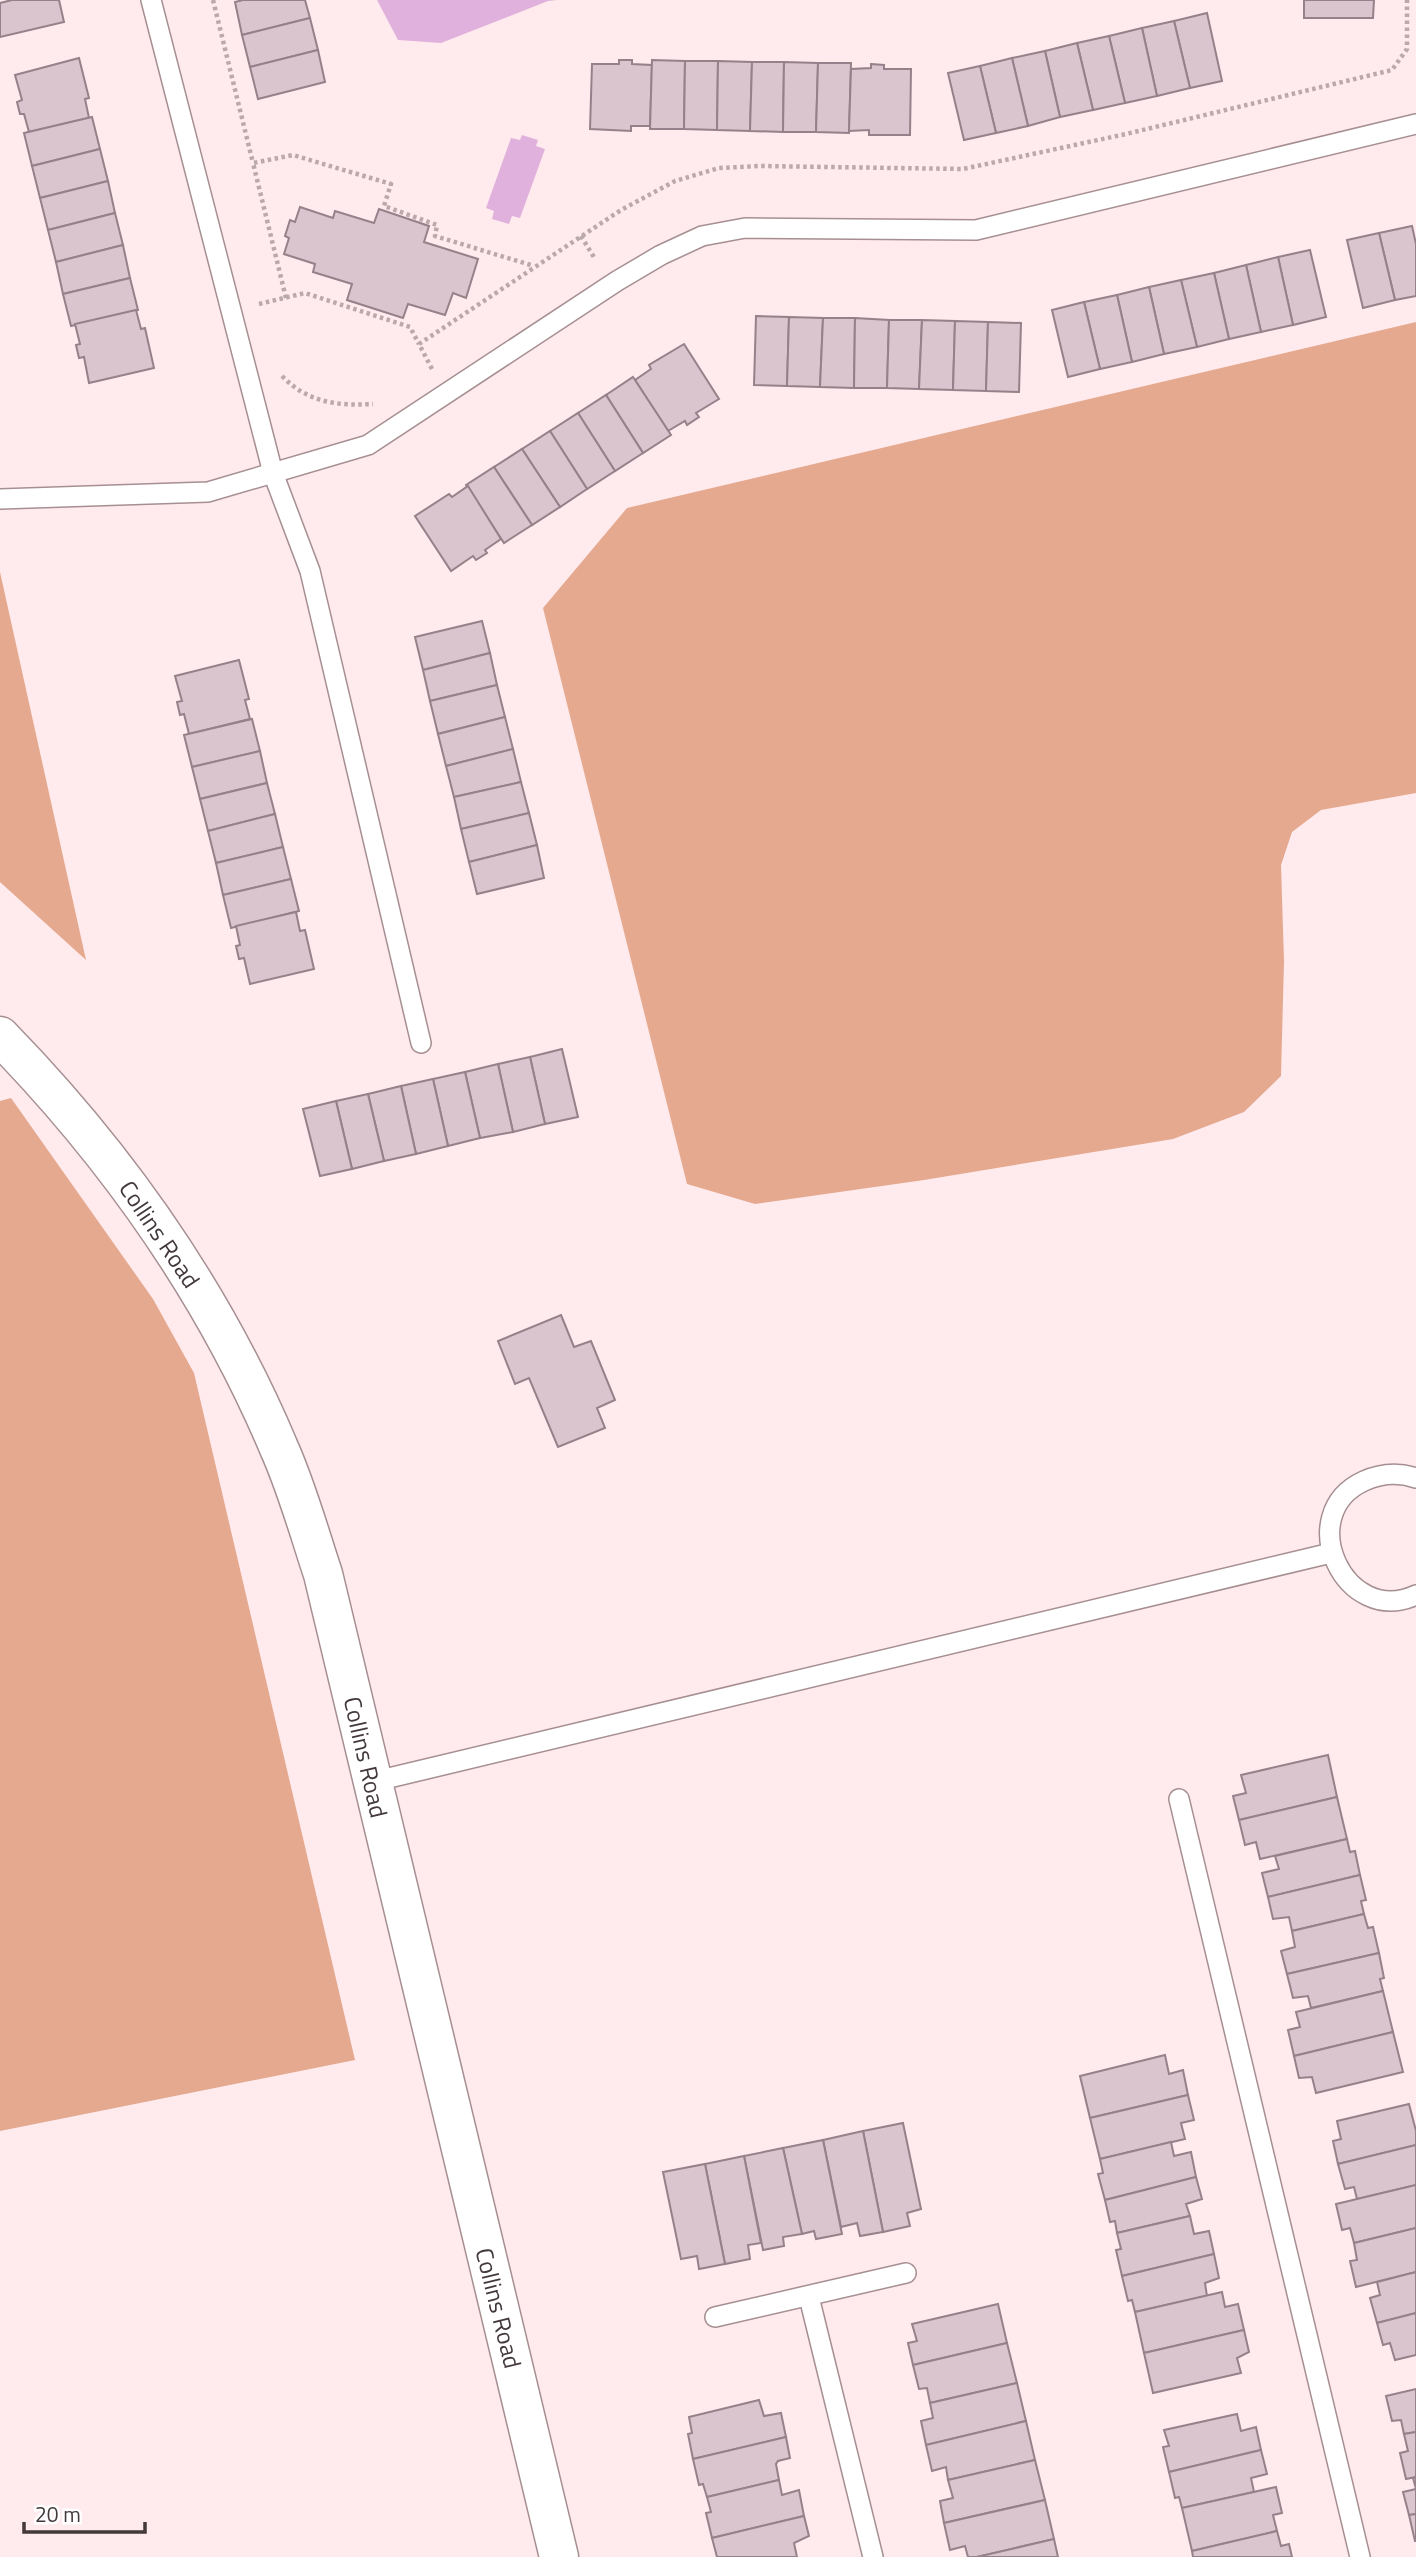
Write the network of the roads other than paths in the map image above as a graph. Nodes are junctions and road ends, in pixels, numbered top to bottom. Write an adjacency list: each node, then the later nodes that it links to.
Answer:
1 (151, 0): 3 (lane)
2 (1416, 124): 3 (lane)
3 (273, 473): 4 (lane); 6 (lane)
4 (0, 499)
5 (0, 1036): 10 (street, Collins Road)
6 (421, 1043)
7 (1416, 1478): 8 (lane)
8 (1331, 1553): 9 (lane); 10 (lane)
9 (1416, 1595)
10 (372, 1782): 15 (street, Collins Road)
11 (1180, 1799): 17 (lane)
12 (906, 2273): 13 (lane)
13 (809, 2297): 14 (lane); 16 (lane)
14 (715, 2317)
15 (559, 2557)
16 (873, 2557)
17 (1360, 2557)

